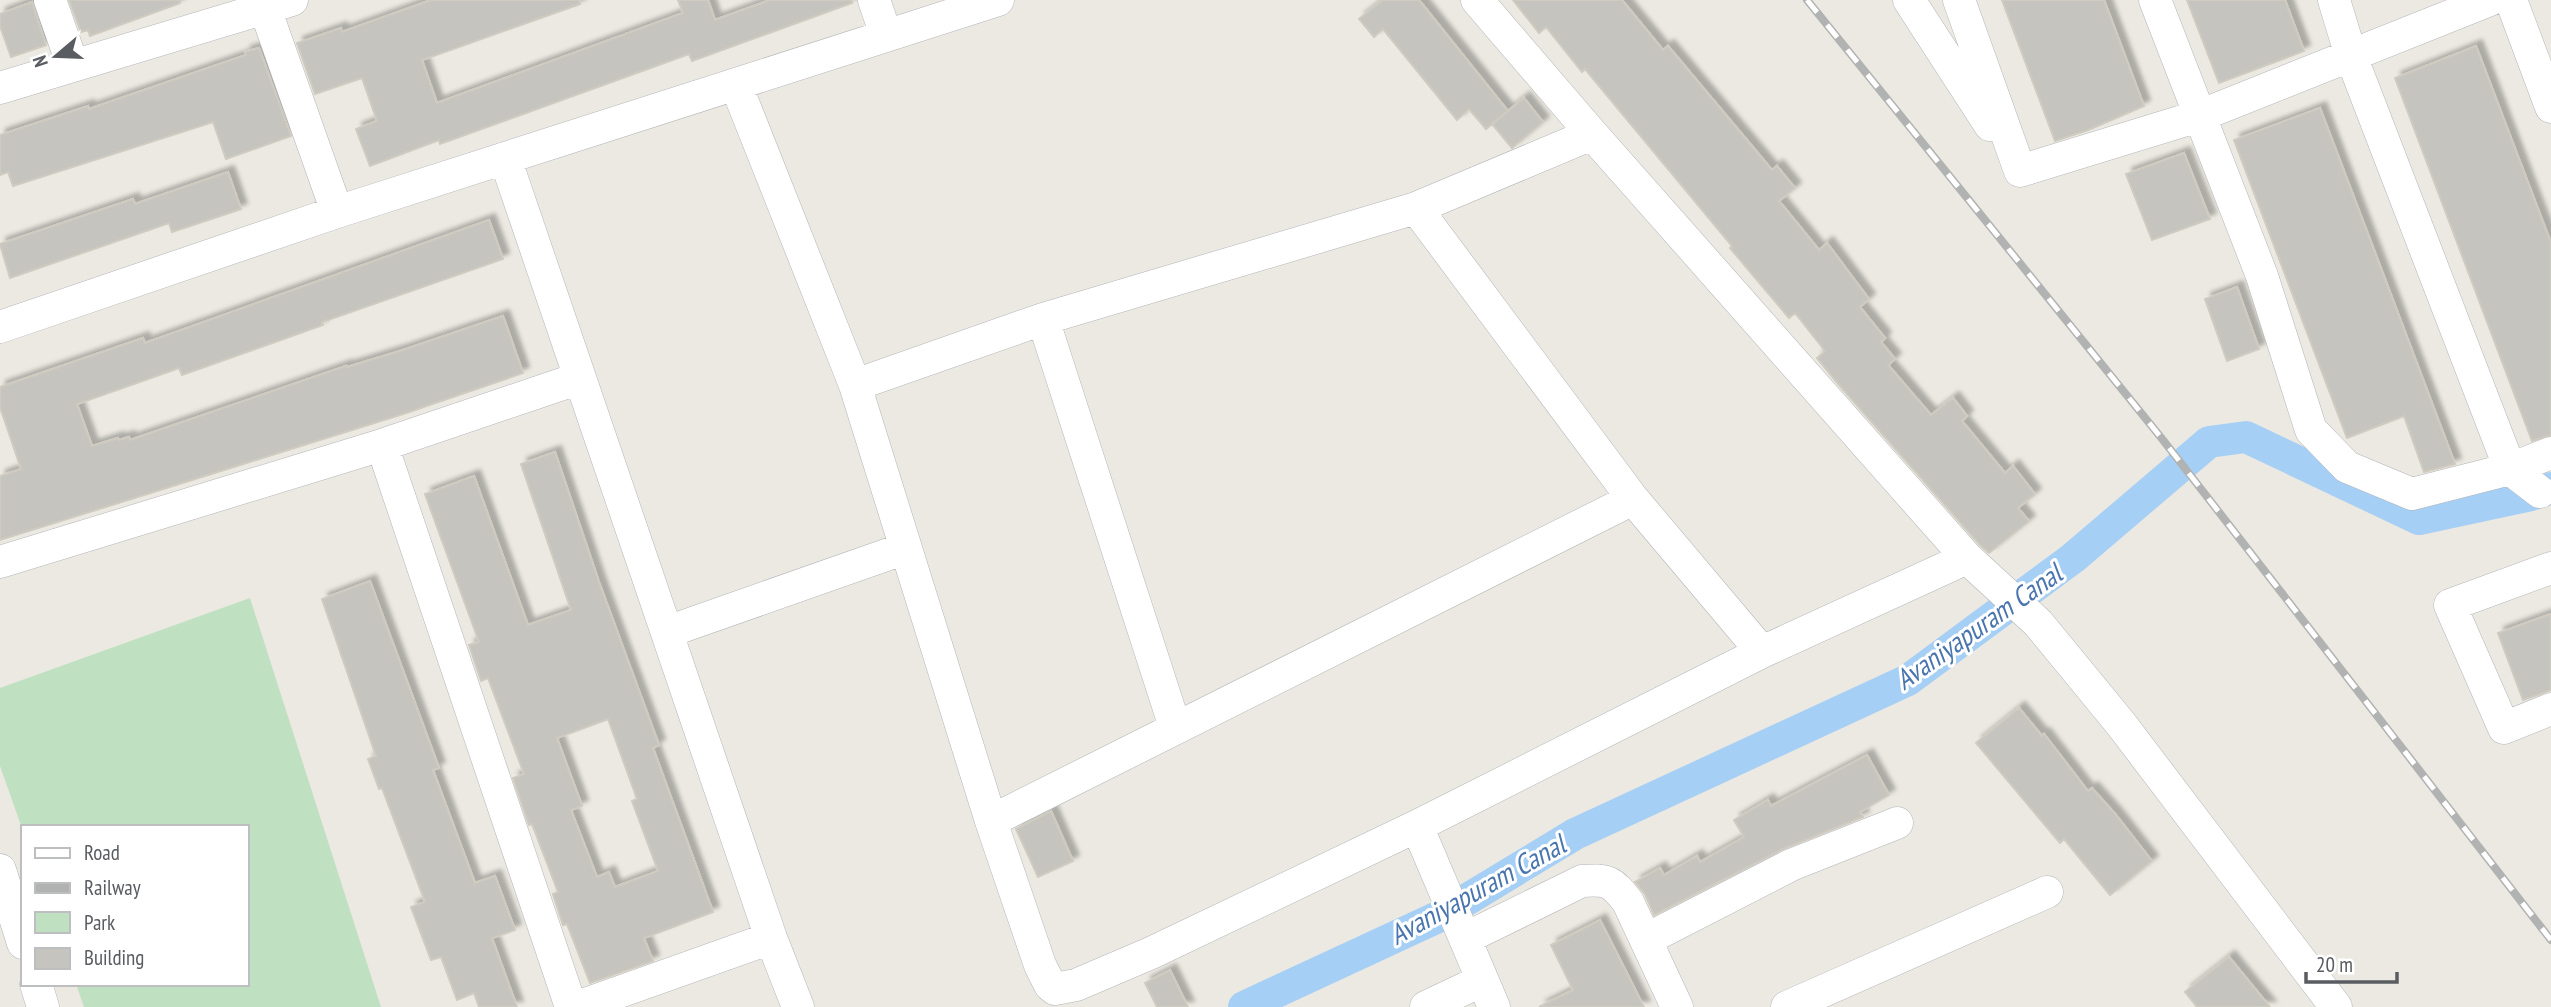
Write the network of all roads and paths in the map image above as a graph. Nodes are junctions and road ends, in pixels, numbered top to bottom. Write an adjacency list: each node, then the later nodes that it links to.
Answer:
1 (50, 0): 14 (street)
2 (874, 0): 12 (street)
3 (998, 0): 12 (street)
4 (1477, 0): 19 (street)
5 (1909, 0): 21 (street)
6 (1959, 0): 21 (street)
7 (2155, 0): 18 (street)
8 (2333, 0): 13 (street)
9 (2490, 0): 13 (street)
10 (2511, 0): 17 (street)
11 (273, 3): 14 (street); 23 (street)
12 (886, 35): 15 (street)
13 (2351, 57): 18 (street); 30 (street)
14 (73, 66): 16 (street)
15 (736, 85): 20 (street); 27 (street)
16 (0, 88)
17 (2551, 107)
18 (2199, 116): 21 (street); 30 (street)
19 (1592, 134): 22 (street); 34 (street)
20 (505, 158): 23 (street); 26 (street)
21 (2020, 171)
22 (1416, 208): 24 (street); 32 (street)
23 (337, 212): 25 (street)
24 (1043, 319): 27 (street); 40 (street)
25 (0, 327)
26 (580, 378): 28 (street); 37 (street)
27 (855, 385): 33 (street)
28 (382, 445): 35 (street); 53 (street)
29 (2551, 453): 30 (street)
30 (2510, 469): 31 (street)
31 (2540, 492)
32 (1633, 499): 38 (street); 40 (street)
33 (906, 548): 37 (street); 41 (street)
34 (1967, 558): 38 (street); 59 (street)
35 (0, 562)
36 (2551, 568): 39 (street)
37 (667, 632): 48 (street)
38 (1762, 652): 43 (street)
39 (2551, 709)
40 (1175, 727): 41 (street)
41 (991, 821): 43 (street)
42 (1897, 823): 49 (street)
43 (1417, 827): 46 (street)
44 (0, 870): 47 (street)
45 (2047, 892): 58 (street)
46 (1464, 934): 49 (street); 51 (street)
47 (21, 937)
48 (771, 938): 54 (street); 55 (street)
49 (1647, 939): 57 (street)
50 (37, 986): 52 (street)
51 (1487, 994): 56 (street)
52 (43, 1007)
53 (572, 1007)
54 (578, 1007)
55 (798, 1007)
56 (1426, 1007)
57 (1677, 1007)
58 (1787, 1007)
59 (2336, 1007)

